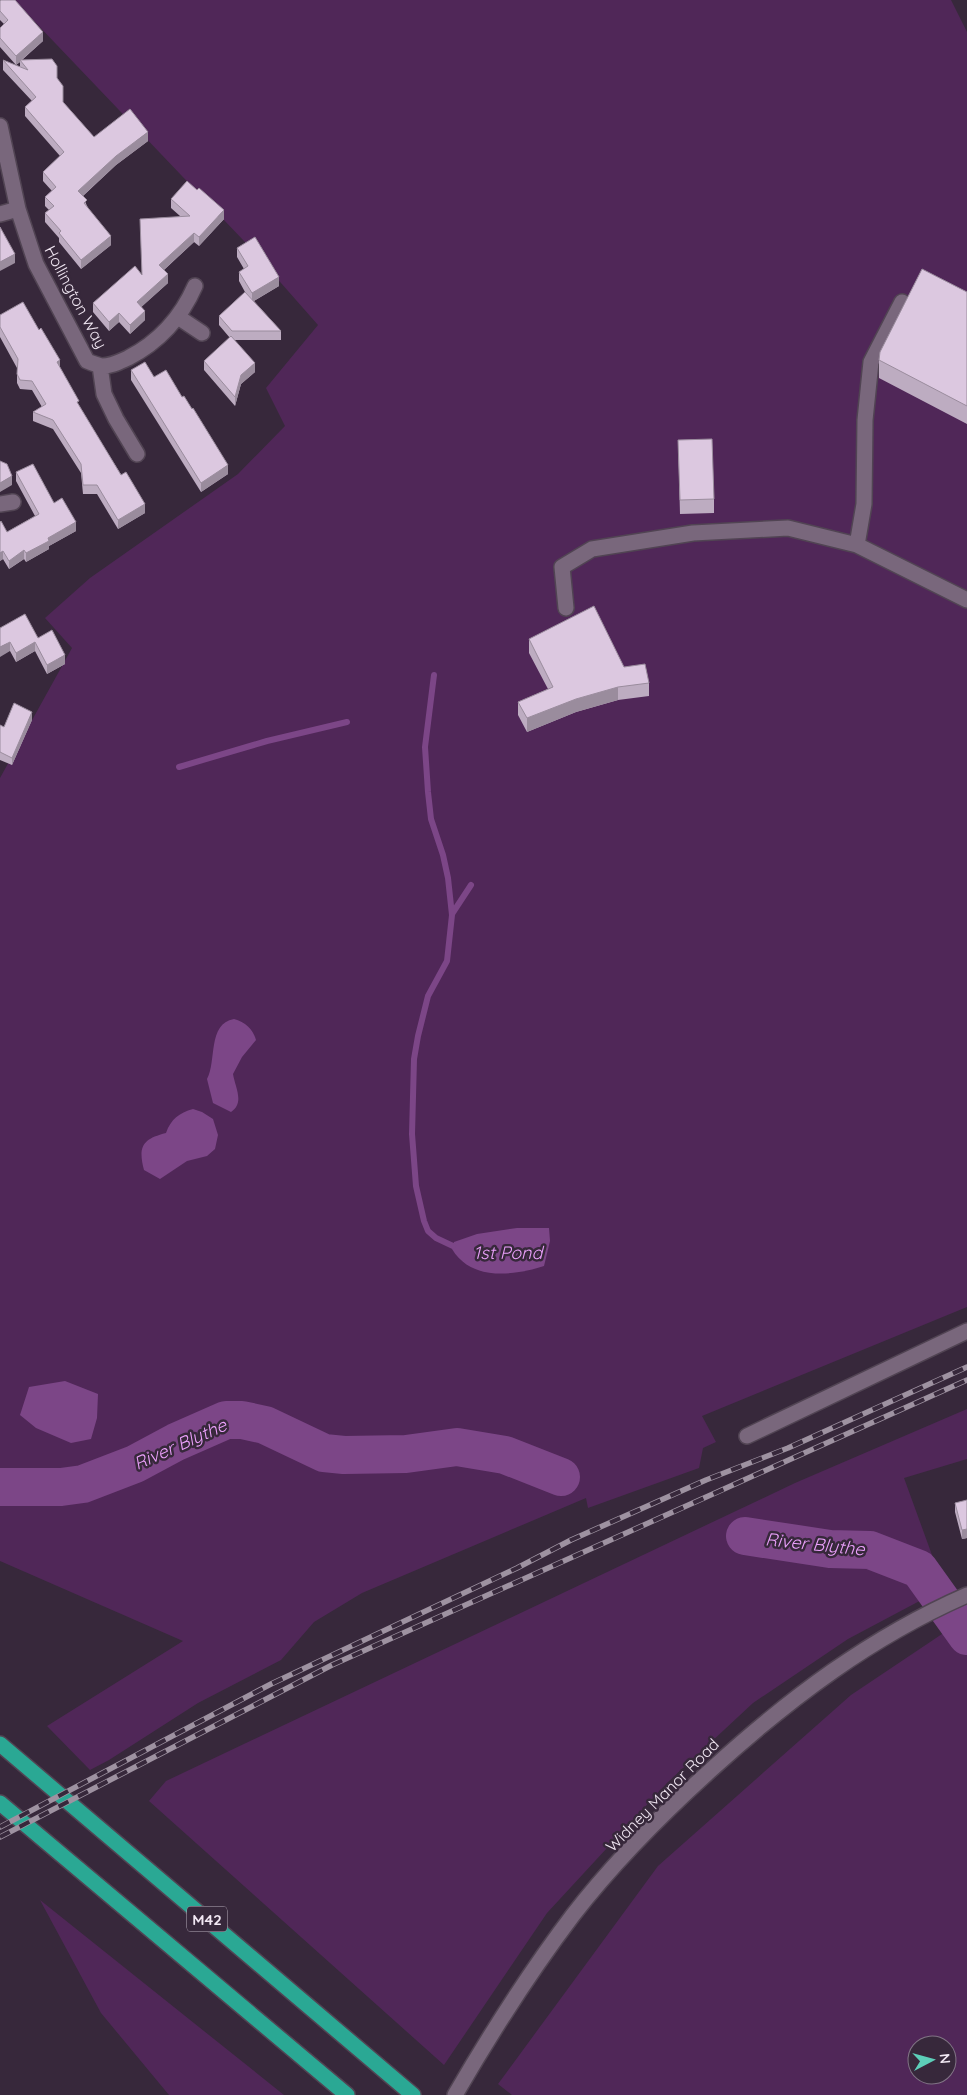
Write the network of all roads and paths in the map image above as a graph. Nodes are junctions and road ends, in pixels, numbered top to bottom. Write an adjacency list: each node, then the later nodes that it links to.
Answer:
1 (0, 126): 2 (street, Hollington Way)
2 (18, 209): 3 (street); 8 (street, Hollington Way)
3 (0, 214)
4 (195, 286): 6 (street, Hollington Way)
5 (902, 302): 10 (street)
6 (178, 317): 7 (street); 8 (street, Hollington Way)
7 (202, 333)
8 (100, 366): 9 (street, Hollington Way)
9 (137, 454)
10 (857, 545): 11 (street); 12 (street)
11 (967, 600)
12 (566, 608)
13 (967, 1331): 14 (street)
14 (747, 1436)
15 (967, 1595): 20 (street, Widney Manor Road)
16 (0, 1744): 19 (highway, M42)
17 (0, 1803): 18 (highway, M42)
18 (347, 2095)
19 (413, 2095)
20 (455, 2095)

